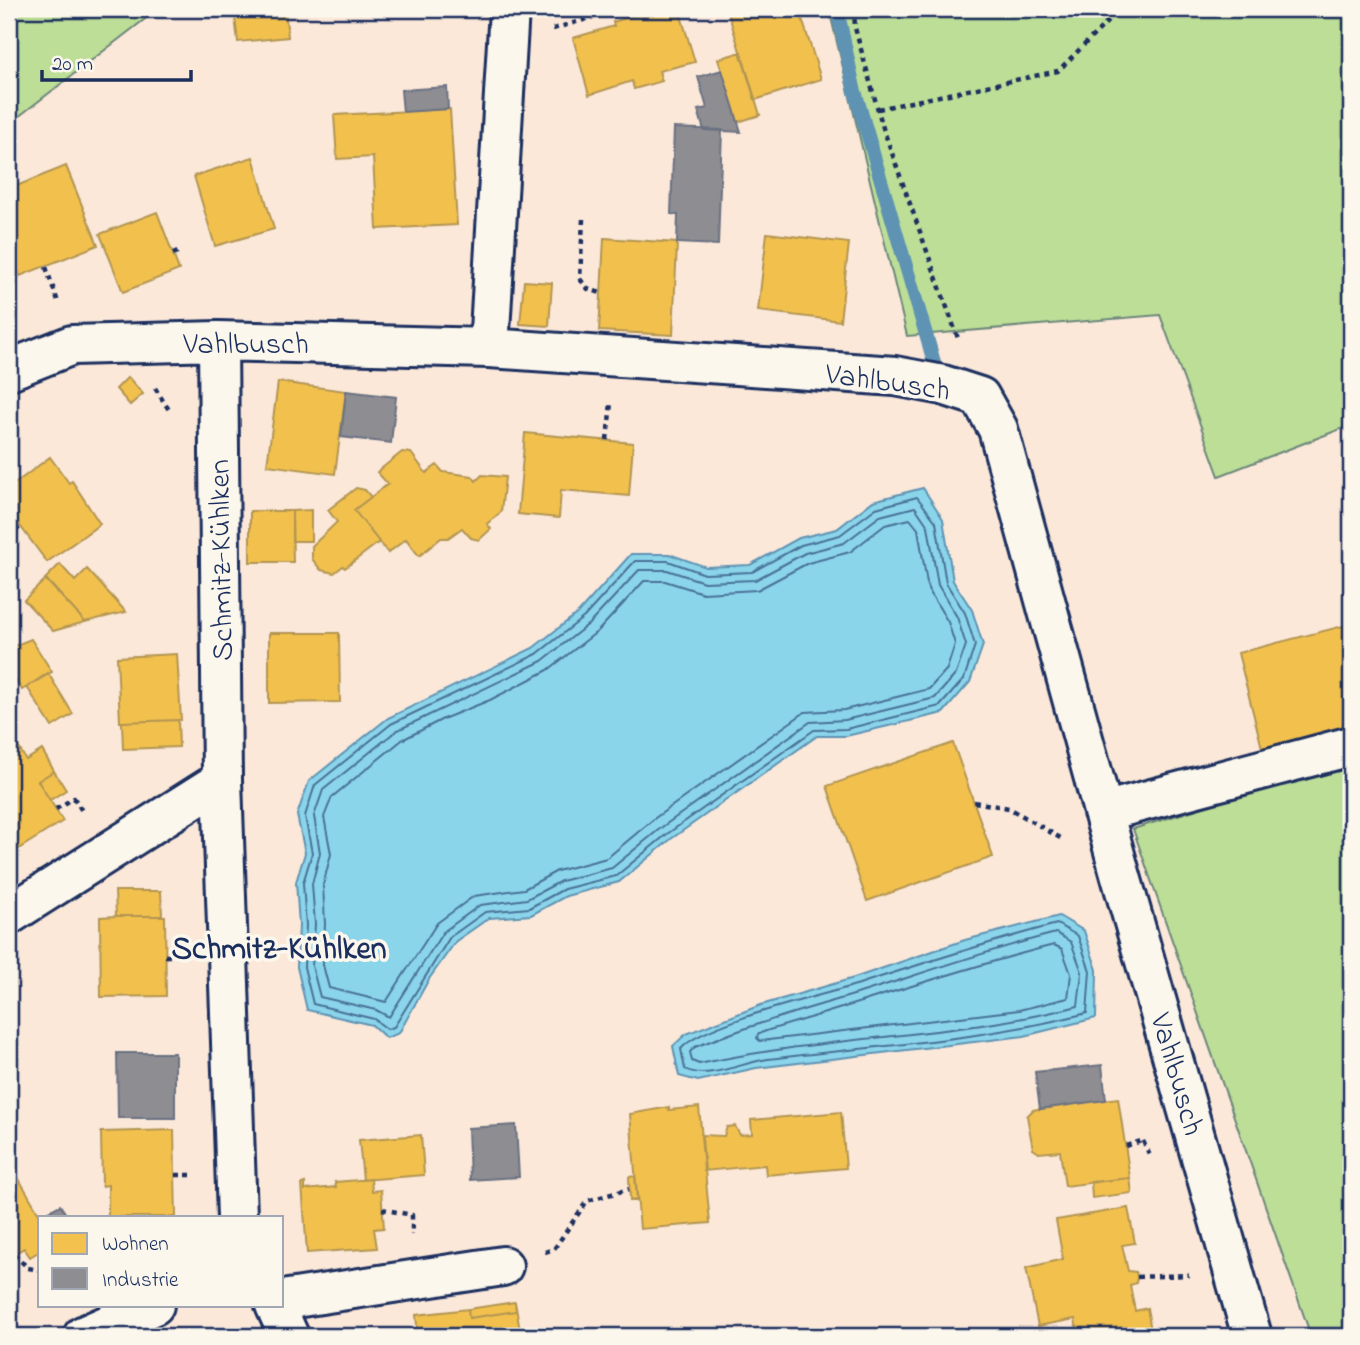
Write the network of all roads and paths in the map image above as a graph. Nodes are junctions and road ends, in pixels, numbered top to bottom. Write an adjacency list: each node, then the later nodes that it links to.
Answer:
1 (621, 9): 4 (path)
2 (854, 9): 5 (path)
3 (1157, 9): 5 (path)
4 (508, 25): 12 (street)
5 (878, 110): 14 (path)
6 (583, 219): 9 (path)
7 (182, 250): 8 (path)
8 (173, 254)
9 (601, 293)
10 (218, 341): 11 (street, Vahlbusch); 12 (street, Vahlbusch); 19 (street, Schmitz-Kühlken)
11 (103, 344): 13 (street, Vahlbusch); 15 (path)
12 (489, 348): 14 (street, Vahlbusch)
13 (9, 370)
14 (981, 397): 21 (street, Vahlbusch)
15 (174, 418)
16 (9, 524): 17 (path)
17 (21, 527)
18 (1351, 746): 21 (street)
19 (222, 780): 23 (street); 25 (street, Schmitz-Kühlken)
20 (974, 802): 22 (path)
21 (1103, 812): 22 (street, Vahlbusch)
22 (1120, 873): 34 (street, Vahlbusch)
23 (9, 915)
24 (629, 1189): 27 (path)
25 (237, 1216)
26 (14, 1254): 28 (path)
27 (488, 1269): 29 (street)
28 (38, 1270)
29 (284, 1300)
30 (153, 1306): 32 (street)
31 (275, 1306): 33 (street)
32 (83, 1336)
33 (289, 1336)
34 (1252, 1336)

